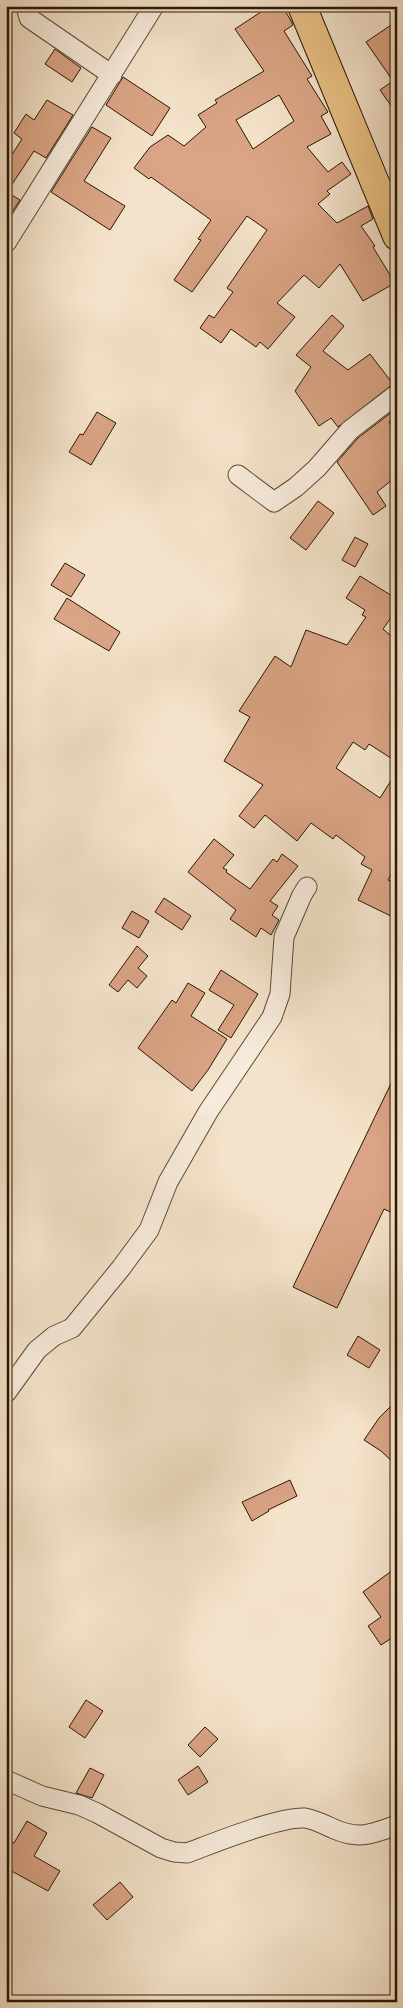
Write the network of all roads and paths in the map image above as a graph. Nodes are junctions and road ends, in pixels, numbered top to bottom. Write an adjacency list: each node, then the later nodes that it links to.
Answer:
1 (26, 6): 4 (street)
2 (154, 6): 4 (street)
3 (302, 6): 5 (highway)
4 (112, 75): 7 (street)
5 (388, 193): 6 (highway)
6 (397, 236)
7 (6, 243)
8 (397, 394): 9 (street)
9 (238, 475)
10 (308, 886): 11 (street)
11 (6, 1393)
12 (6, 1780): 13 (street)
13 (397, 1825)

